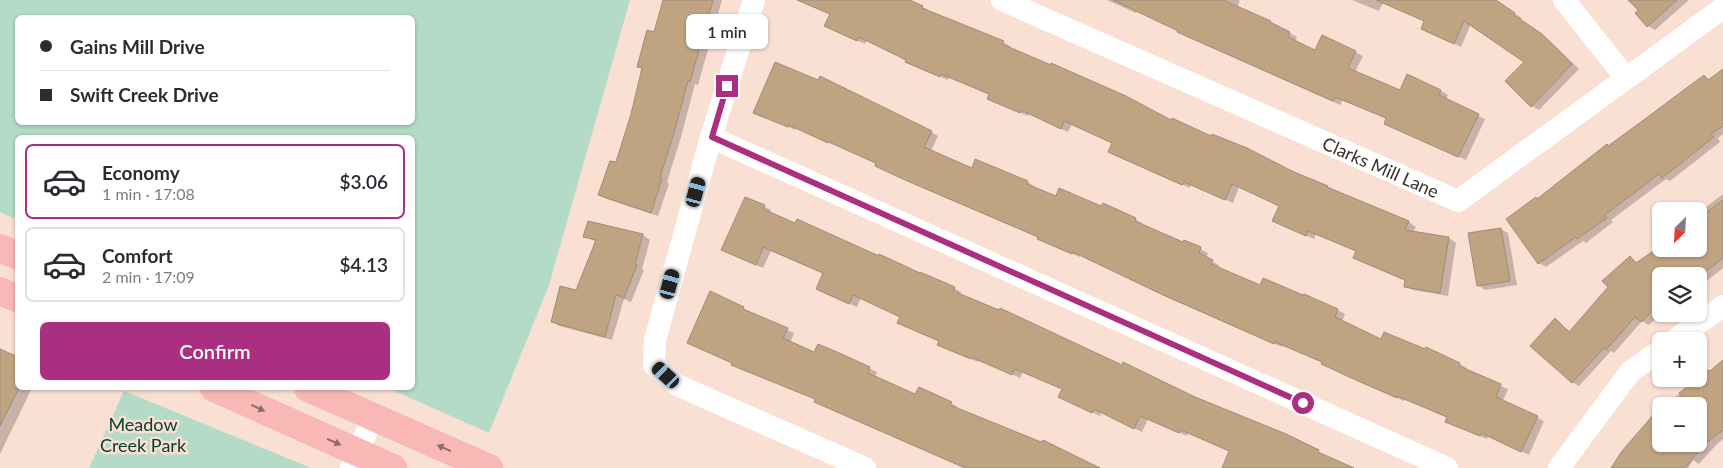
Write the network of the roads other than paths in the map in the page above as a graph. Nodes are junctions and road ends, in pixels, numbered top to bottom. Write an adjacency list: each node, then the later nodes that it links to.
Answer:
1 (754, 0): 6 (street)
2 (1002, 0): 5 (street, Clarks Mill Lane)
3 (1564, 0): 5 (street)
4 (1723, 8): 5 (street, Clarks Mill Lane)
5 (1626, 78)
6 (712, 137): 22 (street); 23 (street)
7 (0, 248): 8 (main road)
8 (15, 255)
9 (0, 265): 10 (main road)
10 (15, 265)
11 (0, 291): 12 (main road)
12 (15, 298)
13 (1723, 306): 14 (street)
14 (1686, 332)
15 (1652, 356): 24 (street)
16 (218, 390): 19 (main road, one-way to 19)
17 (312, 390): 18 (main road)
18 (373, 417): 19 (street); 21 (main road, one-way to 18)
19 (354, 460): 20 (main road)
20 (393, 468)
21 (489, 468)
22 (865, 468)
23 (1447, 468)
24 (1558, 468)

